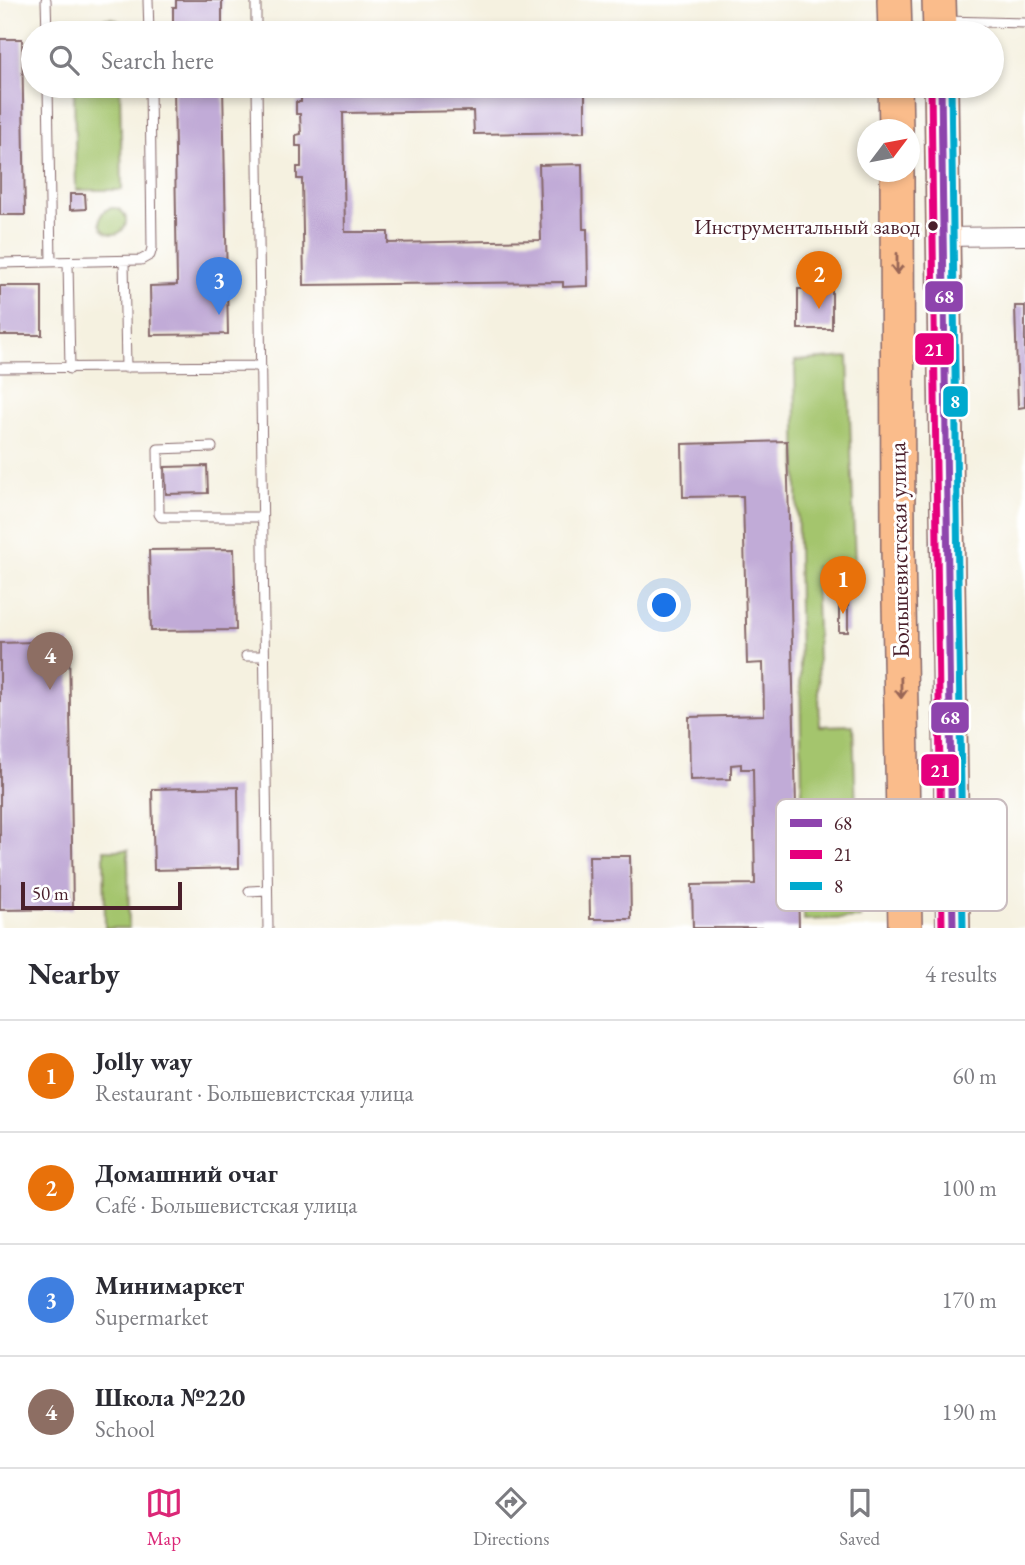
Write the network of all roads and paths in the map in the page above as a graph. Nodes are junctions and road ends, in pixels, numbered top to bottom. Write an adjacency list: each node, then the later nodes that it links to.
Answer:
1 (46, 0): 6 (lane)
2 (148, 0): 7 (lane)
3 (256, 0): 8 (lane)
4 (894, 0): 9 (highway)
5 (940, 18): 10 (lane)
6 (47, 21)
7 (149, 21)
8 (256, 21)
9 (895, 21)
10 (991, 21)
11 (1004, 22): 12 (lane)
12 (1025, 23)
13 (48, 98): 23 (lane)
14 (149, 98): 22 (lane)
15 (257, 98): 26 (lane)
16 (895, 98): 18 (highway)
17 (941, 98): 21 (highway, Большевистская улица)
18 (896, 119)
19 (897, 182): 34 (highway, Большевистская улица, one-way to 34)
20 (1025, 236): 21 (street)
21 (944, 237): 35 (highway, Большевистская улица)
22 (124, 261): 24 (lane); 28 (lane)
23 (51, 262): 24 (lane); 25 (lane)
24 (68, 262): 29 (lane)
25 (0, 263)
26 (260, 366): 28 (lane); 31 (lane)
27 (0, 368): 29 (lane)
28 (127, 368): 29 (lane)
29 (70, 369)
30 (212, 447): 31 (lane)
31 (262, 517): 33 (lane)
32 (246, 656): 33 (lane)
33 (264, 656): 36 (lane)
34 (903, 799)
35 (951, 799)
36 (267, 890): 37 (lane); 38 (lane)
37 (249, 891)
38 (268, 928)

